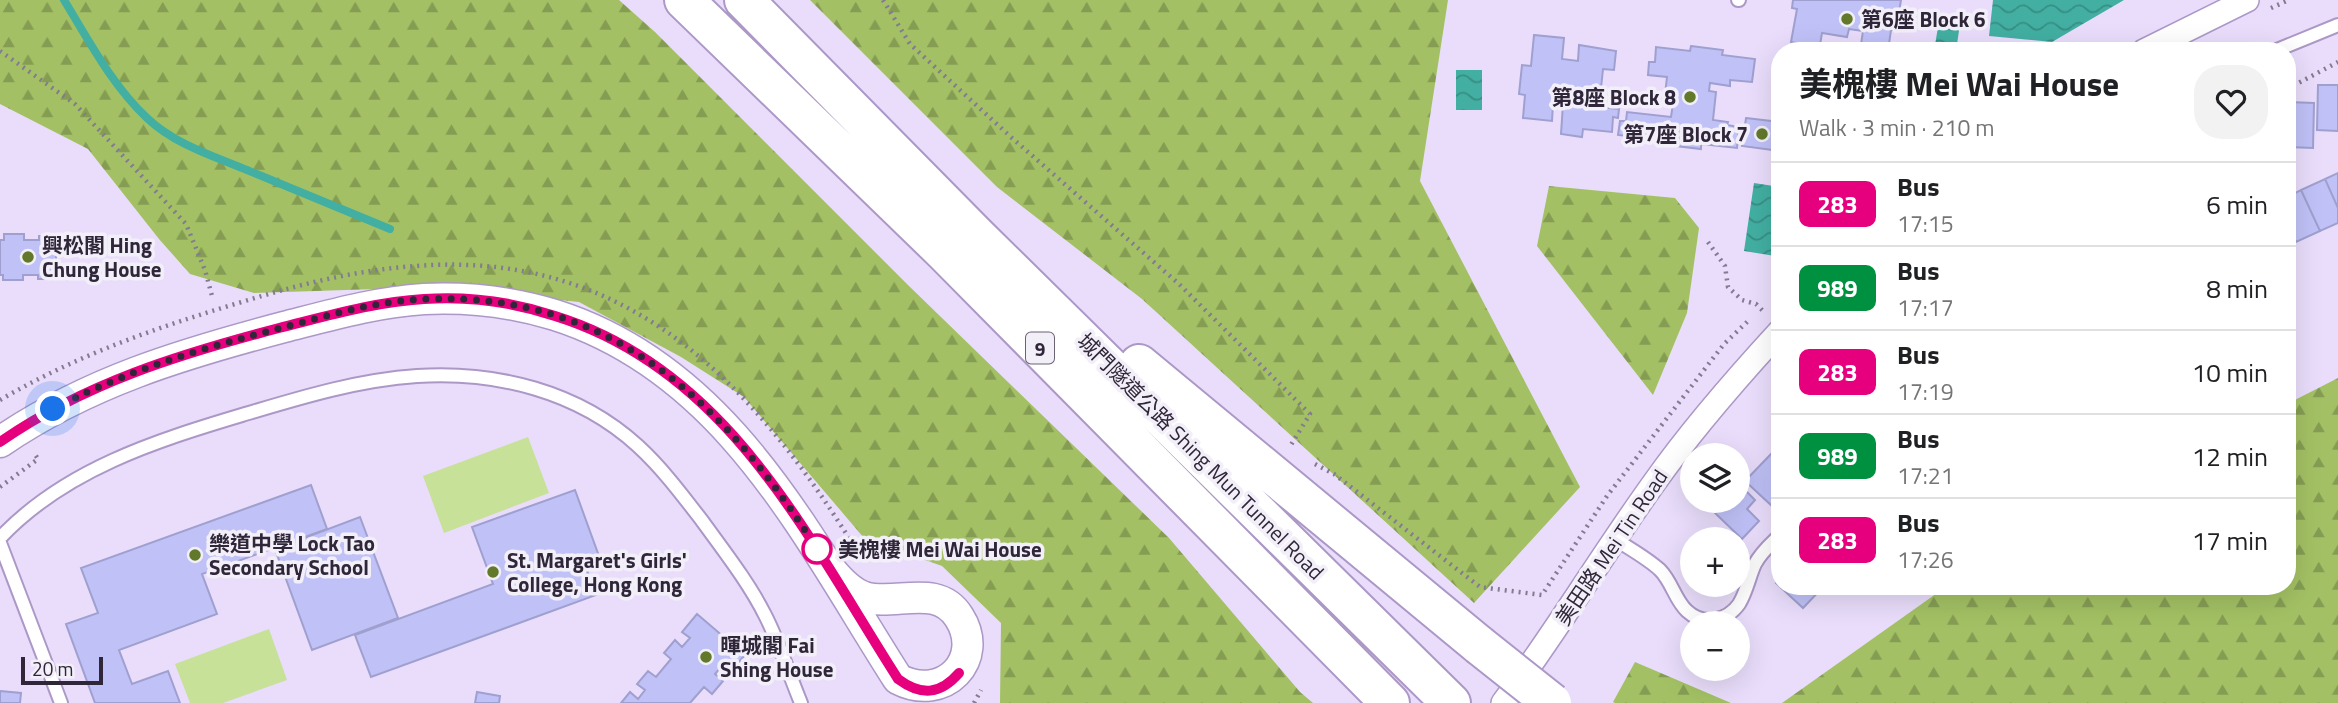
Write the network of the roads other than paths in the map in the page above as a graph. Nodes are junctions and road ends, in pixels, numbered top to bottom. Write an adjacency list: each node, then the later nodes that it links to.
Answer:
1 (684, 0): 19 (highway, 城門隧道公路 Shing Mun Tunnel Road / 9)
2 (744, 0): 7 (highway, 城門隧道公路 Shing Mun Tunnel Road / 9)
3 (2247, 0): 5 (street)
4 (2338, 25): 6 (lane)
5 (2162, 42)
6 (2296, 42)
7 (976, 235): 15 (highway, 城門隧道公路 Shing Mun Tunnel Road / 9); 21 (highway, bridge)
8 (1771, 328): 10 (street, 美田路 Mei Tin Road)
9 (0, 442): 13 (street)
10 (1615, 539): 12 (lane); 20 (street, 美田路 Mei Tin Road)
11 (0, 541): 16 (lane); 17 (lane)
12 (1771, 546)
13 (831, 570): 14 (street); 14 (street)
14 (898, 679): 18 (street)
15 (1443, 695)
16 (61, 703)
17 (802, 703)
18 (917, 703)
19 (1390, 703)
20 (1503, 703)
21 (1552, 703)

